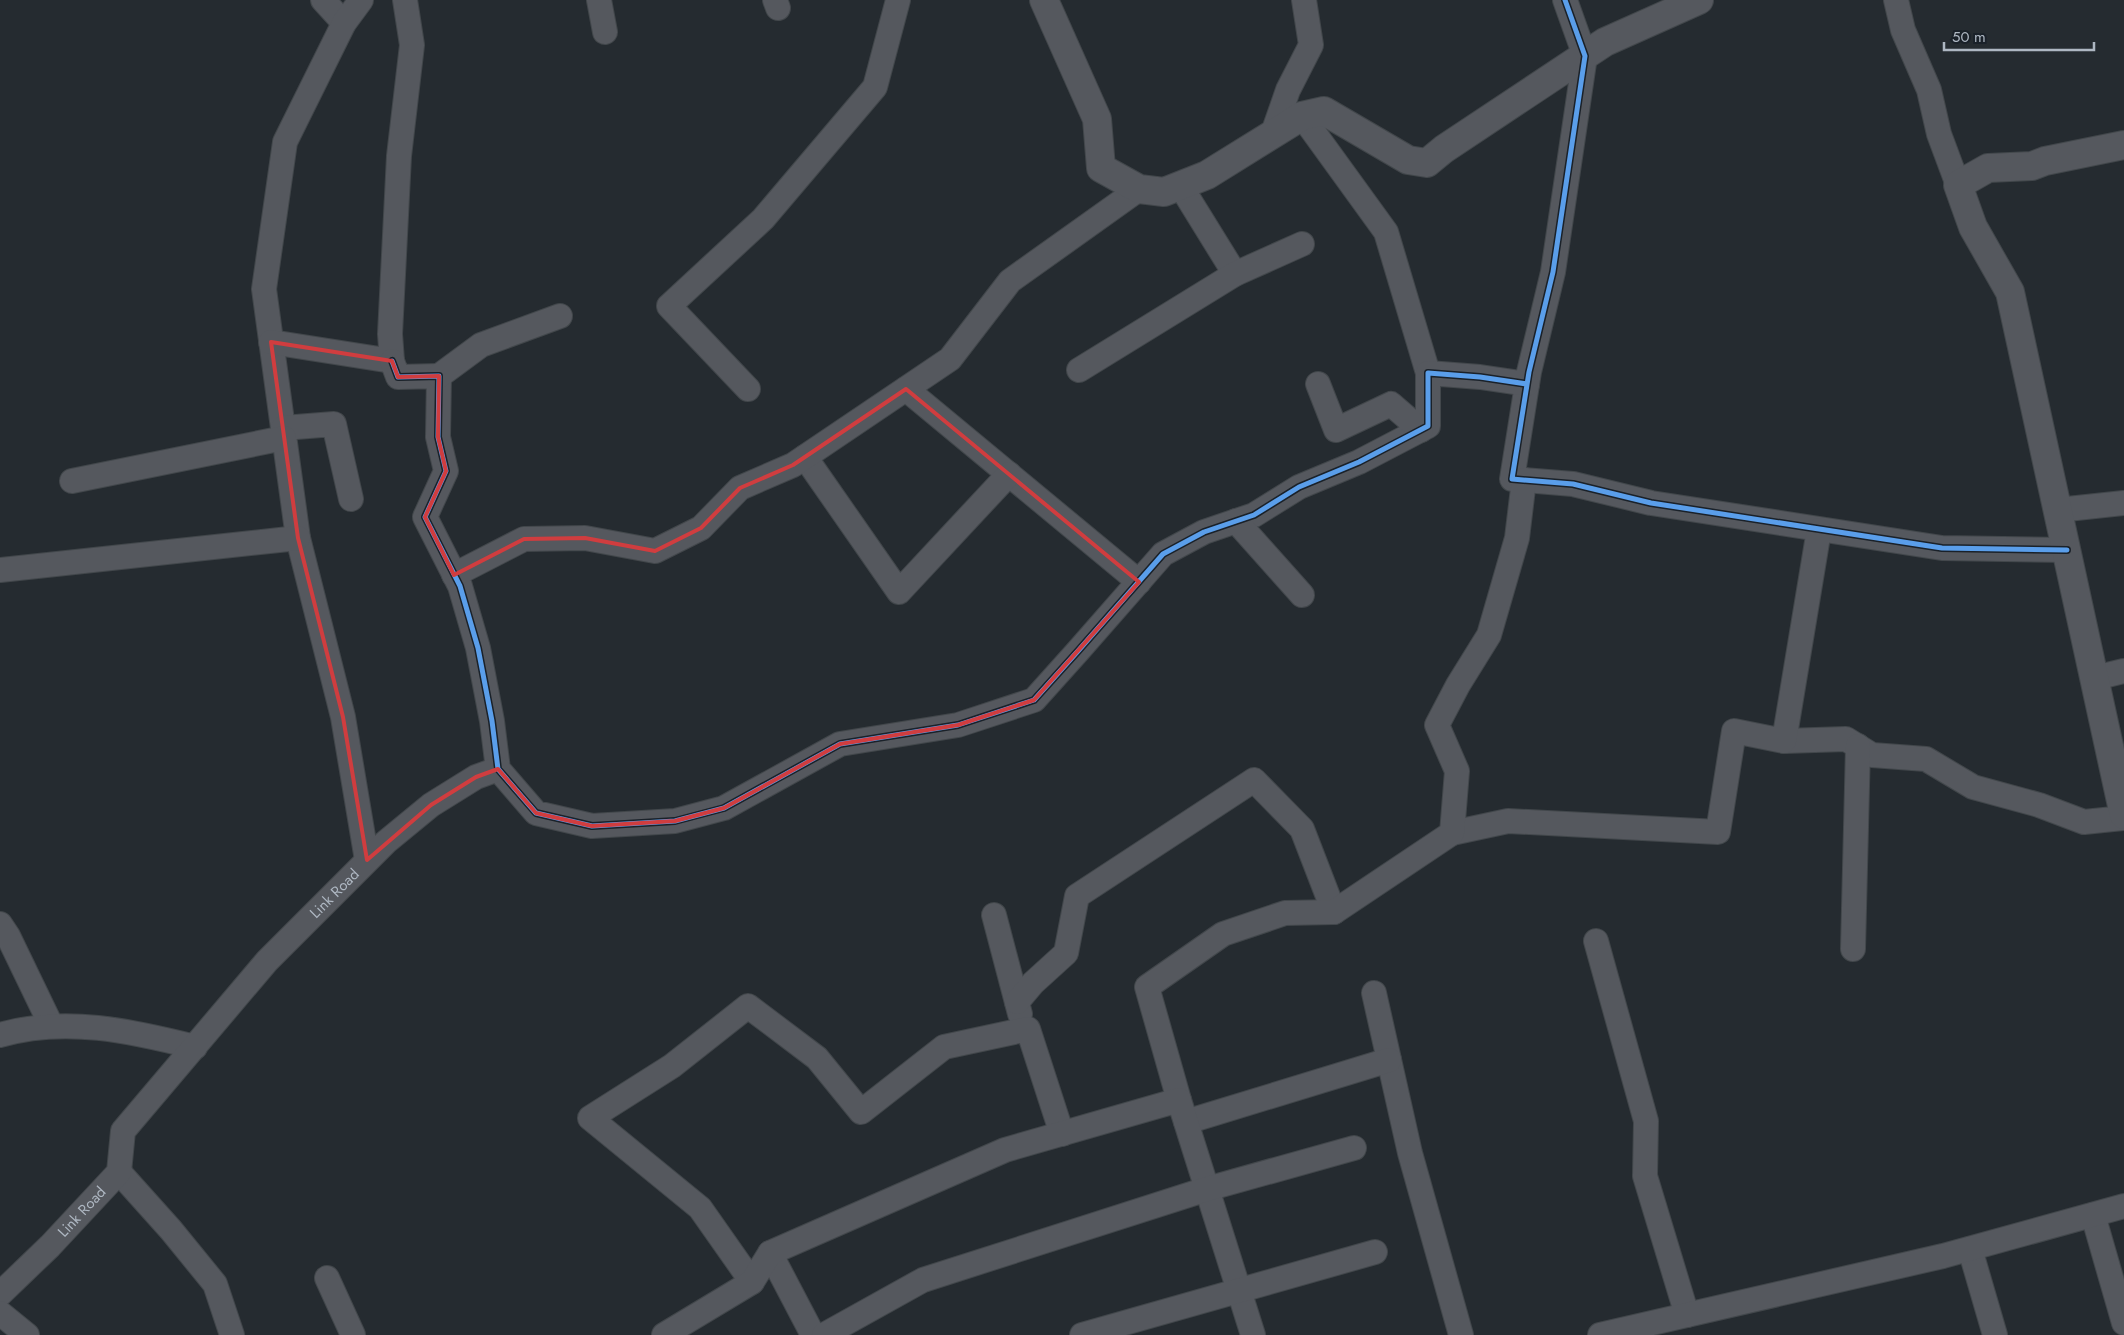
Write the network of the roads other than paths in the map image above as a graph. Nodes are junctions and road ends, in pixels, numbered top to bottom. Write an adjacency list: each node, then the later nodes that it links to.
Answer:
1 (322, 0): 11 (street)
2 (361, 0): 11 (street)
3 (405, 0): 24 (street)
4 (599, 0): 12 (street)
5 (898, 0): 30 (street)
6 (1044, 0): 19 (street)
7 (1304, 0): 15 (street)
8 (1565, 0): 13 (street)
9 (1699, 0): 13 (street)
10 (1896, 0): 17 (street)
11 (344, 23): 23 (street)
12 (605, 32)
13 (1585, 56): 14 (street); 29 (street)
14 (1302, 116): 15 (street); 26 (street)
15 (1273, 133): 18 (street)
16 (2124, 145): 17 (street)
17 (1958, 185): 40 (street)
18 (1180, 186): 19 (street); 21 (street)
19 (1139, 189): 31 (street)
20 (1302, 244): 21 (street)
21 (1236, 274): 25 (street)
22 (560, 316): 27 (street)
23 (271, 342): 24 (street); 33 (street)
24 (392, 361): 27 (street)
25 (1079, 370)
26 (1428, 373): 29 (street); 32 (street)
27 (439, 376): 46 (street)
28 (1318, 384): 32 (street)
29 (1527, 384): 36 (street)
30 (748, 389)
31 (906, 389): 34 (street); 35 (street)
32 (1421, 430): 41 (street)
33 (284, 433): 37 (street); 38 (street); 43 (street)
34 (805, 457): 35 (street); 46 (street)
35 (1009, 474): 47 (street)
36 (1524, 480): 42 (street); 55 (street)
37 (72, 481)
38 (351, 499)
39 (2124, 503): 40 (street)
40 (2058, 510): 44 (street)
41 (1236, 521): 47 (street); 48 (street)
42 (1819, 530): 44 (street); 51 (street)
43 (298, 538): 45 (street); 56 (street)
44 (2067, 550): 50 (street)
45 (0, 570)
46 (454, 574): 53 (street)
47 (1139, 582): 53 (street)
48 (1302, 595)
49 (2124, 671): 50 (street)
50 (2095, 678): 54 (street)
51 (1784, 740): 52 (street); 55 (street)
52 (1858, 746): 54 (street); 61 (street)
53 (498, 769): 56 (street, Link Road)
54 (2124, 817)
55 (1452, 833): 57 (street)
56 (367, 860): 67 (street, Link Road)
57 (1334, 912): 63 (street); 69 (street)
58 (994, 915): 63 (street)
59 (0, 924): 64 (street)
60 (1596, 941): 84 (street)
61 (1853, 949)
62 (1374, 993): 68 (street)
63 (1017, 1002): 65 (street)
64 (52, 1025): 66 (street); 67 (street)
65 (1024, 1030): 70 (street); 80 (street)
66 (0, 1035)
67 (195, 1047): 72 (street, Link Road)
68 (1389, 1060): 69 (street); 94 (street)
69 (1182, 1111): 70 (street); 73 (street)
70 (1062, 1134): 78 (street)
71 (1354, 1148): 73 (street)
72 (119, 1172): 82 (street, Link Road); 87 (street)
73 (1207, 1189): 81 (street); 91 (street)
74 (2124, 1206): 75 (street)
75 (2093, 1215): 76 (street); 85 (street)
76 (1970, 1249): 84 (street); 96 (street)
77 (1375, 1252): 81 (street)
78 (770, 1253): 80 (street); 90 (street)
79 (327, 1278): 88 (street)
80 (752, 1282): 89 (street)
81 (1239, 1291): 92 (street); 93 (street)
82 (0, 1294)
83 (0, 1313): 86 (street)
84 (1687, 1315): 95 (street)
85 (2124, 1323)
86 (27, 1335)
87 (232, 1335)
88 (353, 1335)
89 (664, 1335)
90 (813, 1335)
91 (824, 1335)
92 (1082, 1335)
93 (1253, 1335)
94 (1461, 1335)
95 (1600, 1335)
96 (1995, 1335)

